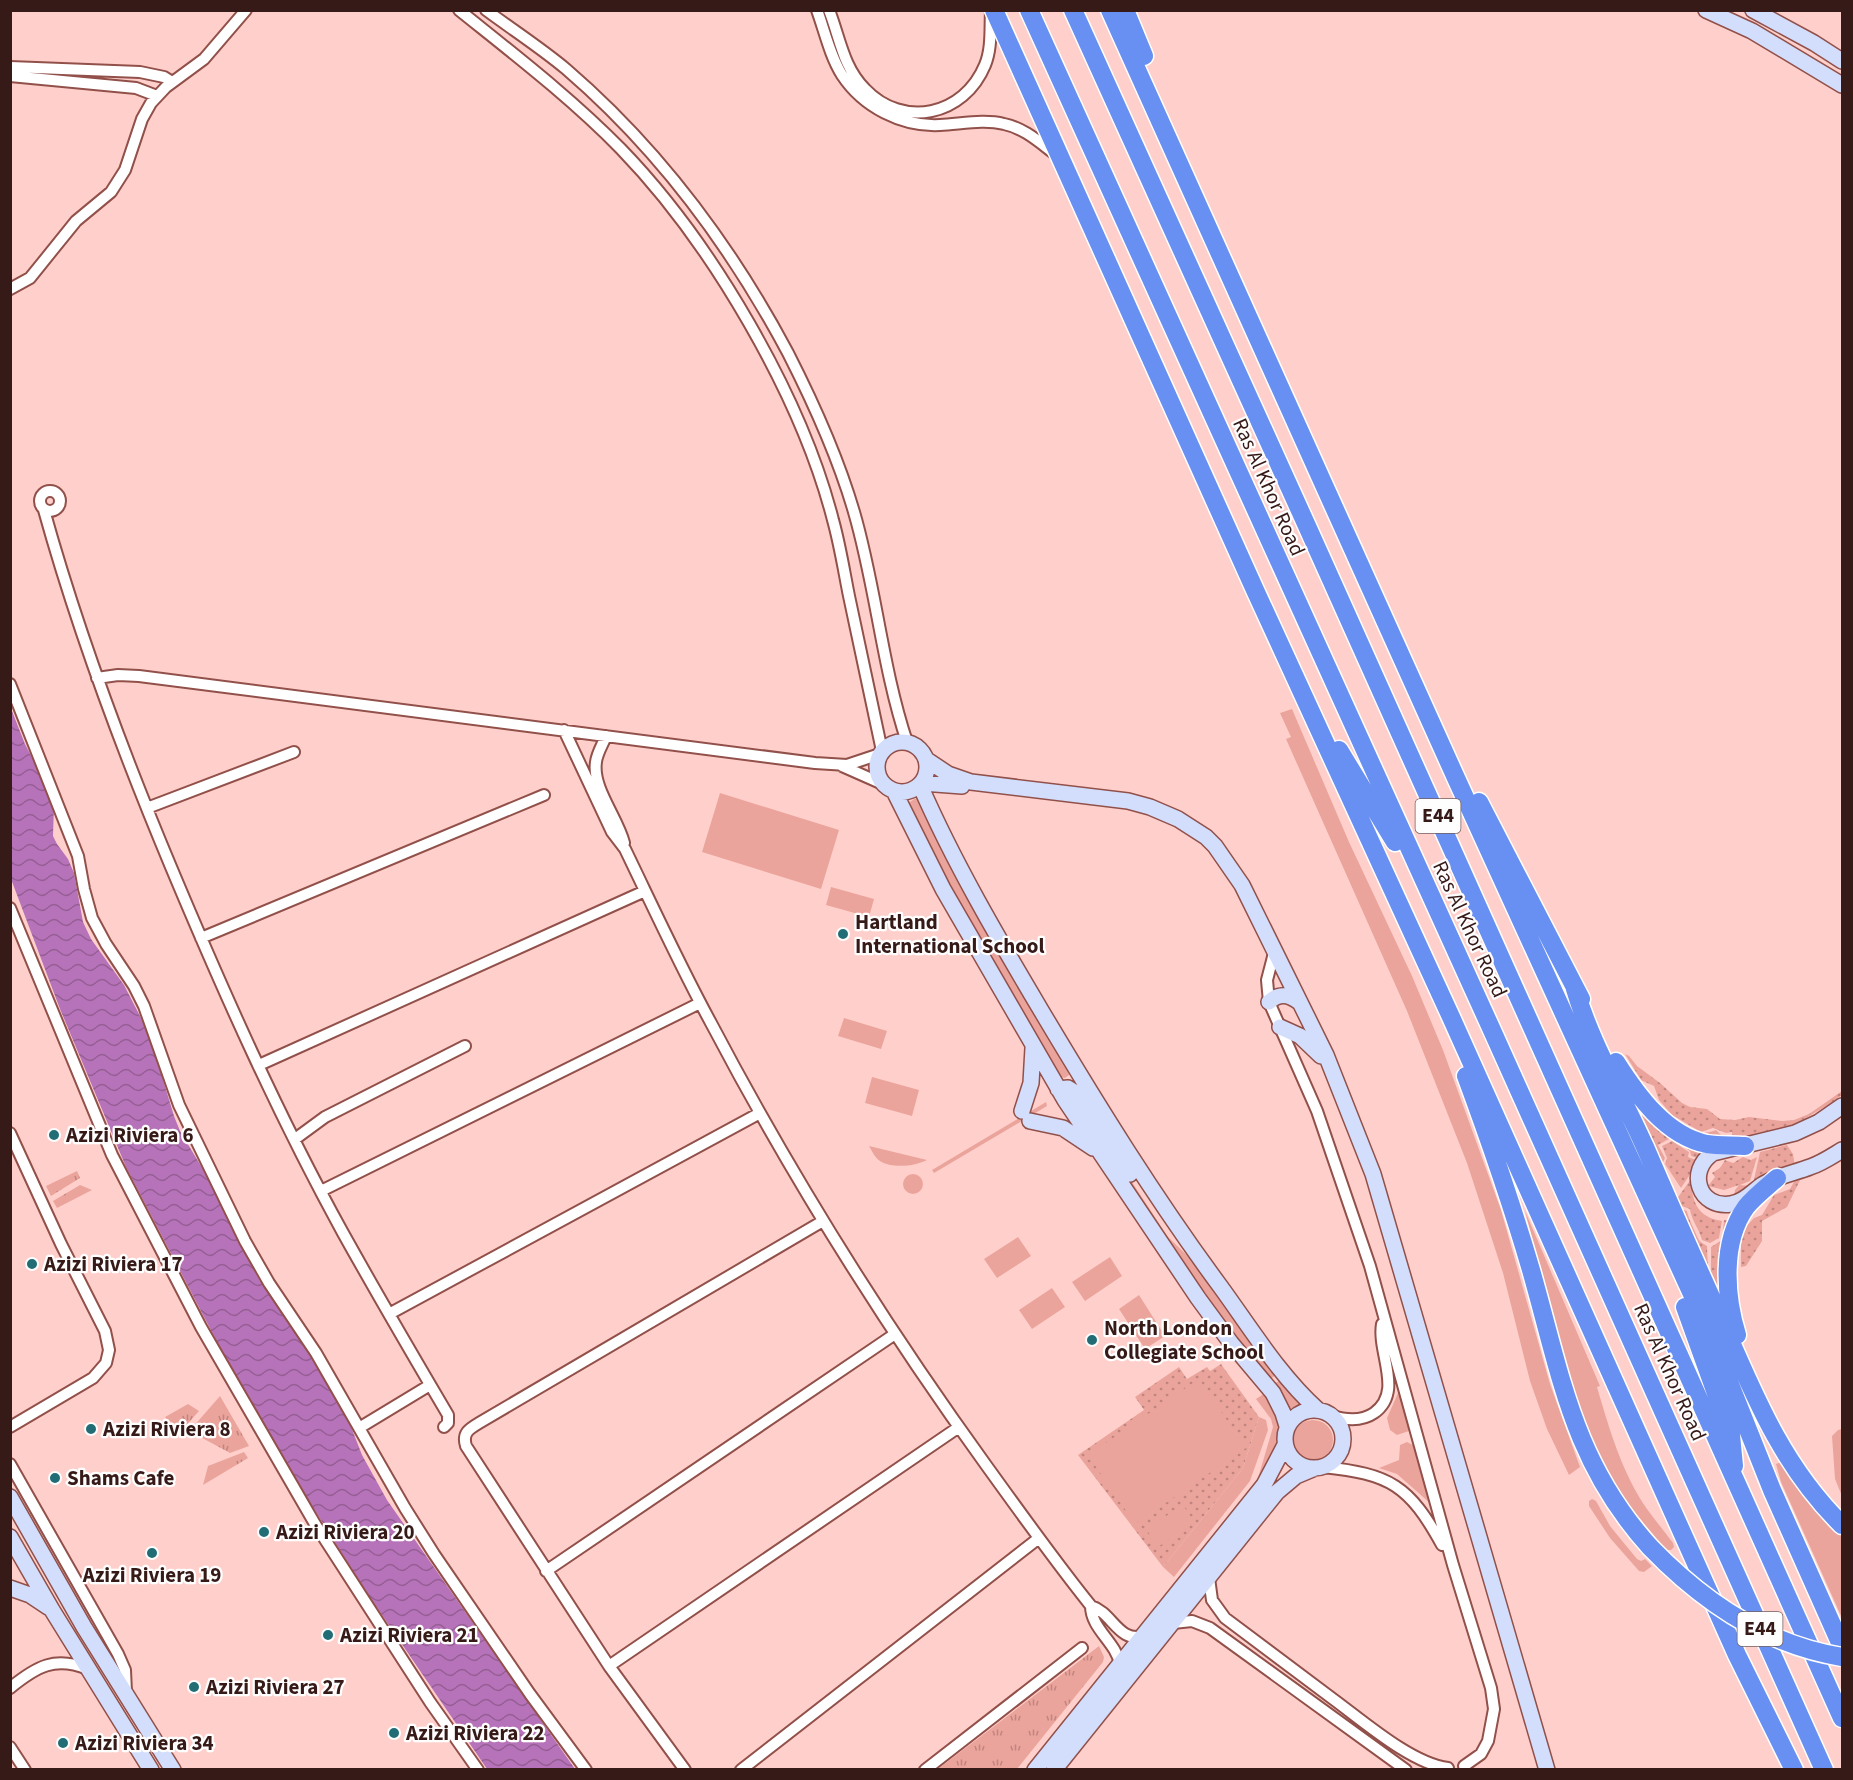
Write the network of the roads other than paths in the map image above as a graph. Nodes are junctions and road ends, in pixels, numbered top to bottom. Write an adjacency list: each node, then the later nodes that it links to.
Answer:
1 (246, 10): 17 (street)
2 (459, 10): 31 (street)
3 (486, 10): 29 (street)
4 (818, 10): 21 (street)
5 (828, 10): 6 (street)
6 (992, 10): 21 (highway)
7 (1029, 10): 43 (highway, Ras Al Khor Road / E44)
8 (1073, 10): 83 (highway, Ras Al Khor Road / E44)
9 (1110, 10): 20 (highway)
10 (1125, 10): 20 (highway)
11 (1706, 10): 18 (street)
12 (1754, 10): 13 (street)
13 (1814, 43): 14 (street); 15 (street)
14 (1842, 46)
15 (1842, 62)
16 (13, 72): 17 (street); 19 (street)
17 (172, 82): 19 (street)
18 (1842, 85)
19 (157, 96): 22 (street)
20 (1170, 146): 34 (highway)
21 (1060, 157): 24 (highway)
22 (10, 289)
23 (44, 510): 25 (street)
24 (1292, 671): 43 (highway); 50 (highway)
25 (97, 678): 27 (street); 38 (street)
26 (10, 684): 79 (street)
27 (564, 730): 28 (street); 39 (street)
28 (606, 736): 33 (street); 39 (street)
29 (907, 742): 31 (street); 32 (street)
30 (294, 752): 38 (street)
31 (881, 753): 33 (street); 36 (street)
32 (927, 760): 35 (street); 40 (street)
33 (839, 765): 36 (street)
34 (1456, 778): 46 (highway); 64 (highway)
35 (921, 784): 36 (street); 40 (street); 56 (street)
36 (890, 788): 52 (street)
37 (544, 795): 44 (street)
38 (147, 808): 44 (street)
39 (625, 849): 41 (street)
40 (1218, 850): 45 (street)
41 (645, 891): 49 (street); 54 (street)
42 (10, 908): 115 (street)
43 (1440, 917): 126 (highway, Ras Al Khor Road / E44)
44 (201, 938): 54 (street)
45 (1274, 953): 47 (street); 48 (street)
46 (1575, 989): 61 (highway); 74 (highway)
47 (1269, 1002): 48 (street); 51 (street)
48 (1299, 1002): 55 (street)
49 (700, 1003): 58 (street); 66 (street)
50 (1451, 1017): 101 (highway); 102 (highway, bridge)
51 (1280, 1027): 55 (street); 69 (street)
52 (1032, 1045): 56 (street); 63 (street)
53 (465, 1046): 60 (street)
54 (259, 1065): 60 (street)
55 (1330, 1065): 123 (street)
56 (1073, 1089): 63 (street); 72 (street)
57 (1842, 1106): 61 (street)
58 (760, 1113): 67 (street); 68 (street)
59 (10, 1133): 76 (street)
60 (295, 1139): 66 (street)
61 (1744, 1146): 65 (street)
62 (1842, 1150): 65 (street)
63 (1100, 1153): 75 (street)
64 (1630, 1159): 83 (highway); 99 (highway)
65 (1777, 1178): 74 (highway)
66 (321, 1191): 68 (street)
67 (824, 1221): 70 (street); 92 (street)
68 (389, 1314): 71 (street)
69 (1384, 1318): 73 (street); 91 (street)
70 (895, 1334): 78 (street); 92 (street)
71 (430, 1385): 77 (street); 79 (street)
72 (1318, 1410): 73 (street); 75 (street)
73 (1332, 1416): 82 (street)
74 (1769, 1422): 85 (highway)
75 (1287, 1426): 80 (street)
76 (10, 1427)
77 (444, 1427)
78 (959, 1427): 87 (street); 104 (street)
79 (359, 1428): 116 (street)
80 (1285, 1445): 82 (street); 98 (street)
81 (10, 1464): 107 (street)
82 (1319, 1468): 91 (street); 93 (street)
83 (1733, 1474): 108 (highway, Ras Al Khor Road / E44)
84 (10, 1497): 86 (street)
85 (1842, 1526)
86 (30, 1532): 88 (street); 89 (street)
87 (1039, 1538): 95 (street); 118 (street)
88 (12, 1541): 90 (street)
89 (38, 1548): 90 (street); 107 (street)
90 (16, 1562): 96 (street)
91 (1453, 1565): 110 (street)
92 (546, 1571): 104 (street)
93 (1209, 1578): 97 (street); 111 (street)
94 (10, 1588): 96 (street)
95 (1091, 1606): 98 (street); 103 (street)
96 (52, 1610): 105 (street)
97 (1173, 1623): 121 (street); 122 (street)
98 (1144, 1636): 103 (street)
99 (1842, 1647)
100 (1082, 1648): 119 (street)
101 (1737, 1655): 124 (highway); 125 (highway)
102 (1842, 1658)
103 (1120, 1664): 120 (street)
104 (609, 1666): 117 (street)
105 (88, 1670): 106 (street); 113 (street)
106 (10, 1688)
107 (126, 1696): 114 (street)
108 (1842, 1718)
109 (10, 1747): 112 (street)
110 (1468, 1768): 111 (street)
111 (1446, 1769)
112 (25, 1770)
113 (151, 1770)
114 (173, 1770)
115 (478, 1770)
116 (586, 1770)
117 (685, 1770)
118 (741, 1770)
119 (925, 1770)
120 (1035, 1770)
121 (1054, 1770)
122 (1406, 1770)
123 (1547, 1770)
124 (1781, 1770)
125 (1794, 1770)
126 (1824, 1770)

